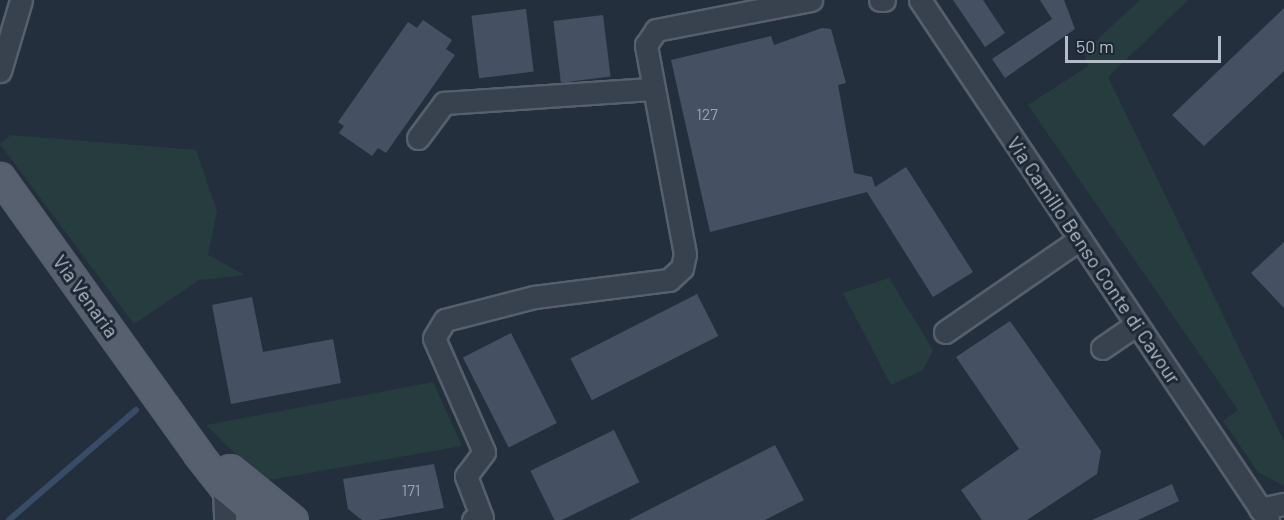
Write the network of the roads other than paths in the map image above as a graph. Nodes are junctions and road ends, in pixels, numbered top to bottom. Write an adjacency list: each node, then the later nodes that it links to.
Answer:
1 (21, 0): 4 (street)
2 (811, 0): 5 (street)
3 (920, 0): 8 (street, Via Camillo Benso Conte di Cavour)
4 (0, 71)
5 (651, 88): 6 (street); 17 (street)
6 (418, 138)
7 (0, 177): 12 (main road, Via Venaria)
8 (1080, 239): 9 (street, Via Camillo Benso Conte di Cavour); 10 (street)
9 (1137, 324): 11 (street); 15 (street, Via Camillo Benso Conte di Cavour)
10 (945, 332)
11 (1102, 348)
12 (172, 415): 13 (main road, Via Venaria); 19 (main road, Via Venaria)
13 (224, 487): 16 (main road, Via Venaria); 18 (street)
14 (1284, 504): 15 (street)
15 (1264, 514)
16 (256, 518)
17 (477, 519)
18 (225, 520)
19 (293, 520)

